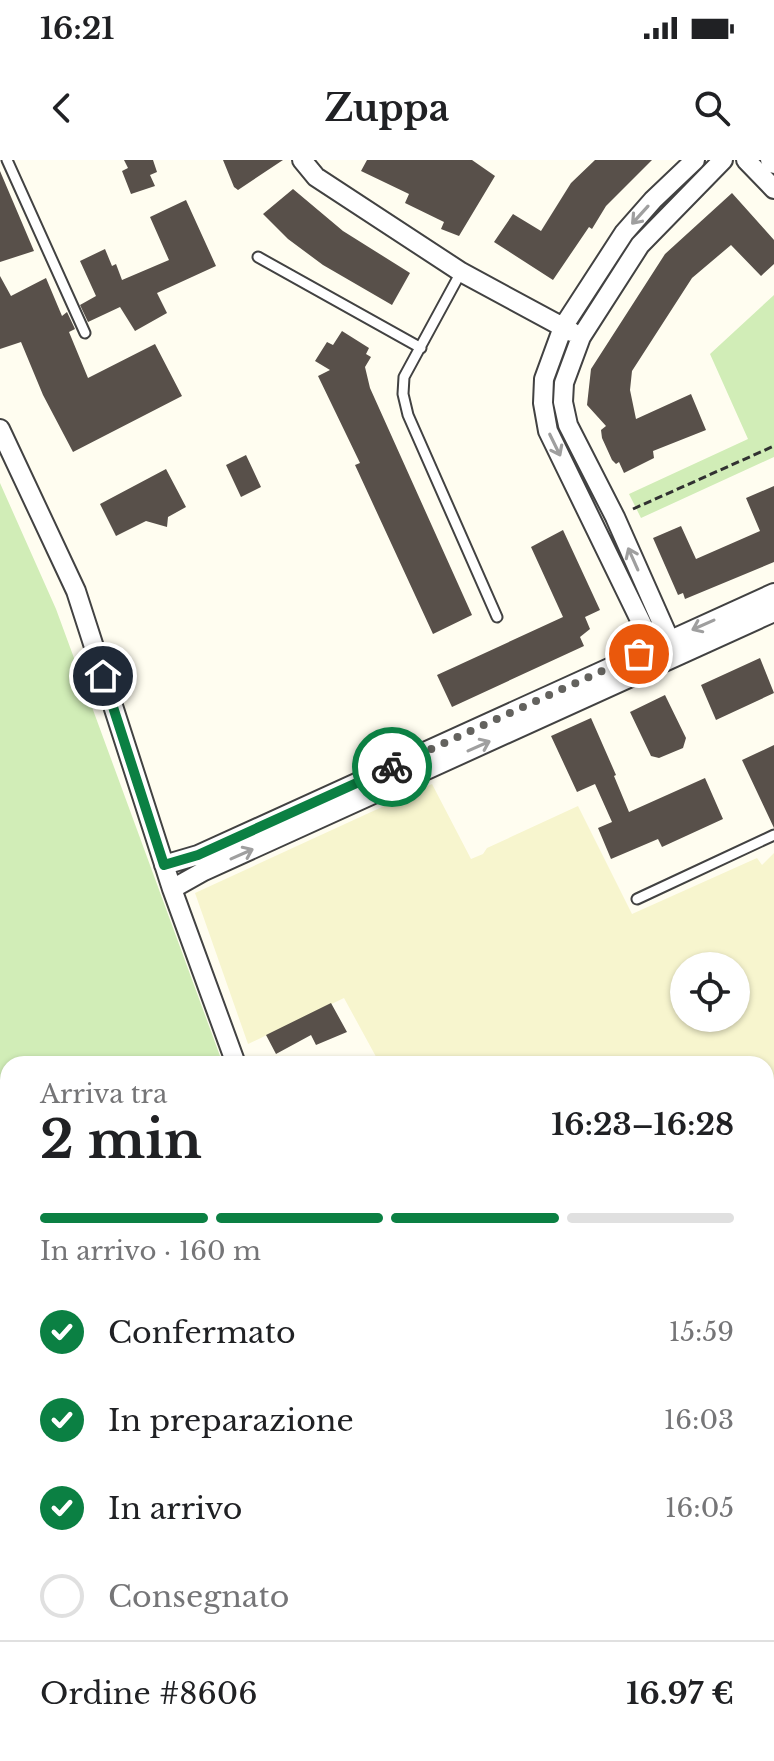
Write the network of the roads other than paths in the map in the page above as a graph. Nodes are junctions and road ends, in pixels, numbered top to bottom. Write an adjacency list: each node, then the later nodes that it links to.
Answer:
1 (7, 160): 10 (lane)
2 (302, 160): 8 (street)
3 (695, 160): 9 (street, one-way to 9)
4 (723, 160): 11 (street)
5 (746, 160): 6 (street)
6 (774, 189)
7 (258, 257): 12 (lane)
8 (461, 272): 9 (street); 12 (lane)
9 (563, 327): 11 (street); 17 (street, one-way to 17)
10 (85, 333)
11 (581, 337): 17 (street, one-way to 11)
12 (421, 348): 16 (lane)
13 (0, 429): 19 (street)
14 (774, 593): 17 (street, one-way to 17)
15 (774, 612): 17 (street)
16 (497, 617)
17 (665, 651): 19 (street); 20 (street, one-way to 17)
18 (774, 835): 21 (lane)
19 (164, 865): 20 (street)
20 (172, 889): 22 (street)
21 (637, 899)
22 (233, 1056)

